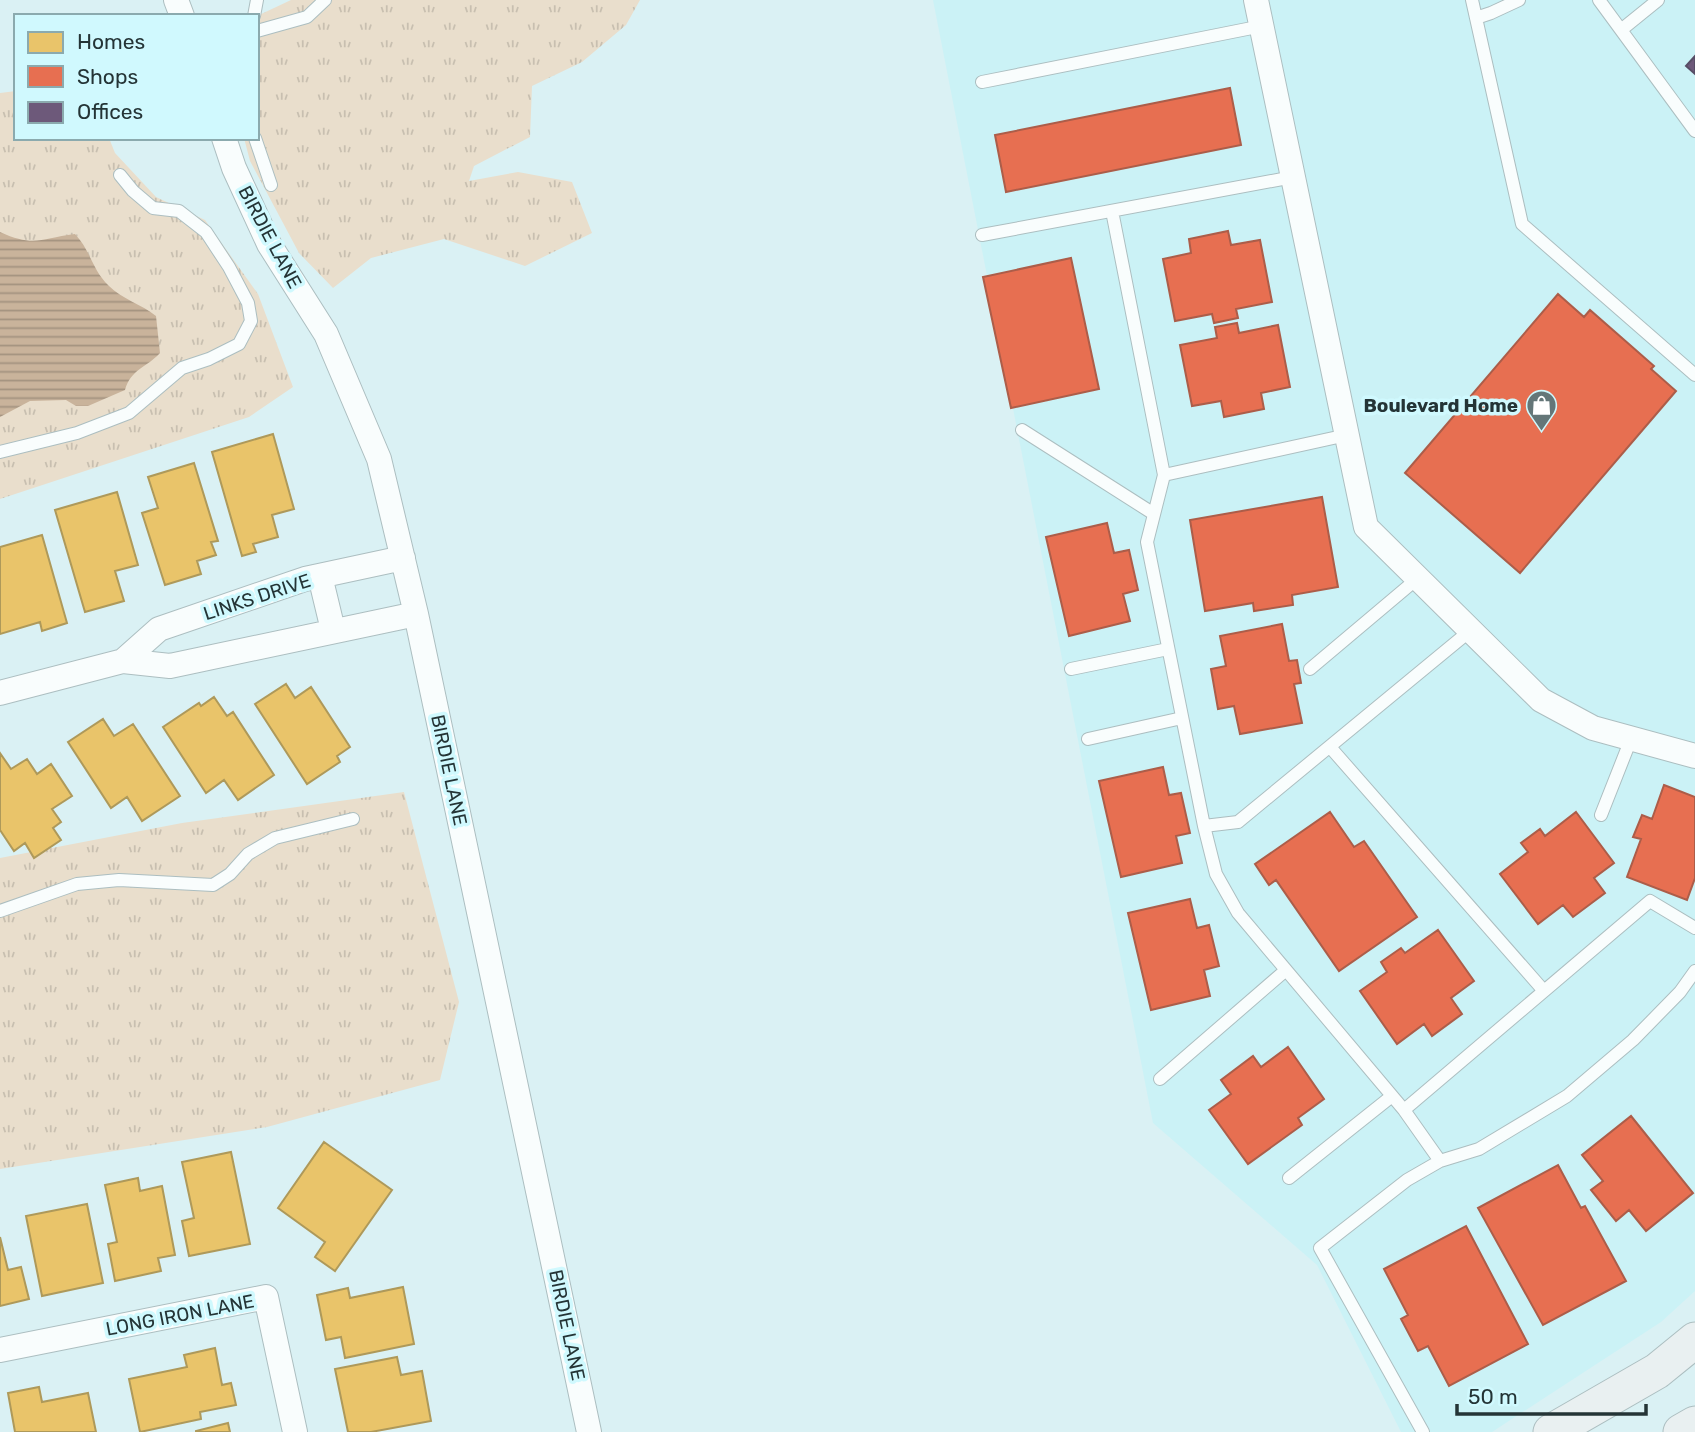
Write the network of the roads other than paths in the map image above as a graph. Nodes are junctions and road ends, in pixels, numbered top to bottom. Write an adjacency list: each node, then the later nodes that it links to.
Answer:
1 (325, 0): 9 (lane)
2 (1256, 0): 8 (street)
3 (1472, 0): 7 (lane)
4 (1518, 0): 7 (lane)
5 (1598, 0): 10 (lane)
6 (1658, 0): 10 (lane)
7 (1476, 18): 20 (lane)
8 (1262, 26): 11 (lane); 16 (street)
9 (259, 30)
10 (1621, 30): 12 (lane)
11 (982, 82)
12 (1695, 131)
13 (225, 140): 26 (street, BIRDIE LANE)
14 (256, 140): 17 (lane)
15 (120, 175): 23 (lane)
16 (1293, 177): 18 (lane); 22 (street)
17 (271, 186)
18 (1112, 211): 19 (lane); 24 (lane)
19 (982, 236)
20 (1695, 375)
21 (1023, 430): 25 (lane)
22 (1347, 435): 24 (lane); 28 (street)
23 (0, 452)
24 (1164, 475): 25 (lane)
25 (1154, 514): 32 (lane)
26 (403, 558): 27 (street, LINKS DRIVE); 29 (street, BIRDIE LANE)
27 (320, 576): 30 (street); 33 (street, LINKS DRIVE)
28 (1418, 578): 31 (street); 35 (lane)
29 (416, 614): 30 (street, LINKS DRIVE); 59 (street, BIRDIE LANE)
30 (333, 630): 33 (street, LINKS DRIVE)
31 (1471, 631): 38 (street); 40 (lane)
32 (1168, 649): 34 (lane); 37 (lane)
33 (123, 661): 36 (street, LINKS DRIVE)
34 (1071, 669)
35 (1310, 669)
36 (0, 693)
37 (1182, 718): 39 (lane); 44 (lane)
38 (1631, 738): 41 (street); 42 (lane)
39 (1088, 739)
40 (1330, 747): 44 (lane); 49 (lane)
41 (1695, 756)
42 (1601, 815)
43 (354, 820): 45 (lane)
44 (1203, 826): 47 (lane)
45 (0, 911)
46 (1695, 928): 49 (lane)
47 (1286, 970): 50 (lane); 51 (lane)
48 (1695, 971): 53 (lane)
49 (1544, 991): 52 (lane)
50 (1160, 1079)
51 (1392, 1096): 52 (lane); 54 (lane)
52 (1404, 1110): 53 (lane)
53 (1440, 1161): 60 (lane)
54 (1289, 1178)
55 (1695, 1340): 61 (main road)
56 (0, 1350): 58 (street, LONG IRON LANE)
57 (1695, 1424): 62 (main road)
58 (295, 1432)
59 (589, 1432)
60 (1423, 1432)
61 (1551, 1432)
62 (1681, 1432)

